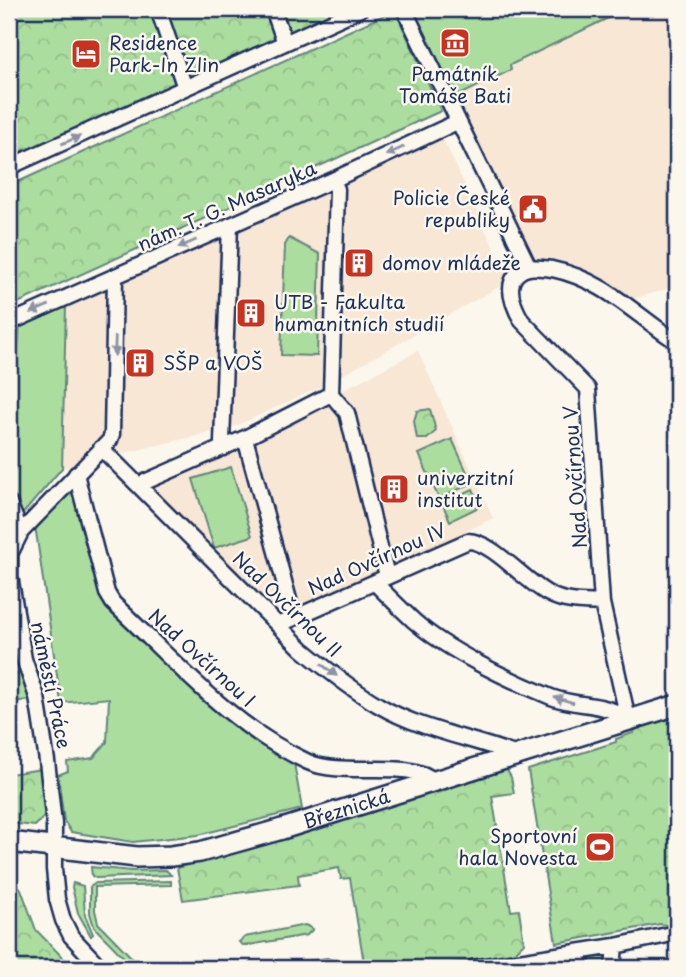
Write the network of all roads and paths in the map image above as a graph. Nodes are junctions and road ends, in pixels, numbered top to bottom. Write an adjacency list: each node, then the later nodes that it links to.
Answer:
1 (158, 9): 6 (street)
2 (273, 9): 5 (street)
3 (360, 9): 5 (street)
4 (404, 9): 7 (street)
5 (285, 43): 6 (street)
6 (185, 88): 8 (street, one-way to 6)
7 (457, 122): 9 (street, nám. T. G. Masaryka, one-way to 9); 11 (street)
8 (9, 167)
9 (333, 180): 10 (street, nám. T. G. Masaryka); 16 (street)
10 (230, 225): 12 (street, nám. T. G. Masaryka, one-way to 12); 18 (street)
11 (529, 267): 14 (street); 25 (street, Nad Ovčírnou V)
12 (115, 278): 13 (street, nám. T. G. Masaryka, one-way to 13); 19 (street, one-way to 19)
13 (10, 322): 15 (street)
14 (677, 342)
15 (9, 355)
16 (331, 394): 17 (street); 24 (street)
17 (245, 438): 18 (street); 26 (street)
18 (224, 448): 21 (street)
19 (101, 449): 20 (street); 21 (street, Nad Ovčírnou II)
20 (76, 474): 23 (street); 31 (street, Nad Ovčírnou I)
21 (138, 485): 27 (street, Nad Ovčírnou II)
22 (9, 503): 23 (street)
23 (21, 532): 33 (street, náměstí Práce)
24 (381, 580): 25 (street, Nad Ovčírnou IV); 26 (street, Nad Ovčírnou IV); 29 (street, one-way to 24)
25 (602, 603): 29 (street, Nad Ovčírnou V)
26 (294, 618): 27 (street, Nad Ovčírnou IV)
27 (278, 625): 30 (street, Nad Ovčírnou II, one-way to 30)
28 (677, 705): 29 (main road, Březnická)
29 (628, 719): 30 (main road, Březnická)
30 (517, 755): 31 (main road, Březnická)
31 (434, 781): 33 (main road, Březnická)
32 (9, 842): 33 (main road, Březnická)
33 (54, 848): 37 (street, náměstí Práce)
34 (676, 933): 35 (street)
35 (615, 946): 36 (street); 40 (street)
36 (573, 953): 38 (street); 39 (street)
37 (101, 968)
38 (481, 968)
39 (584, 968)
40 (613, 968)

